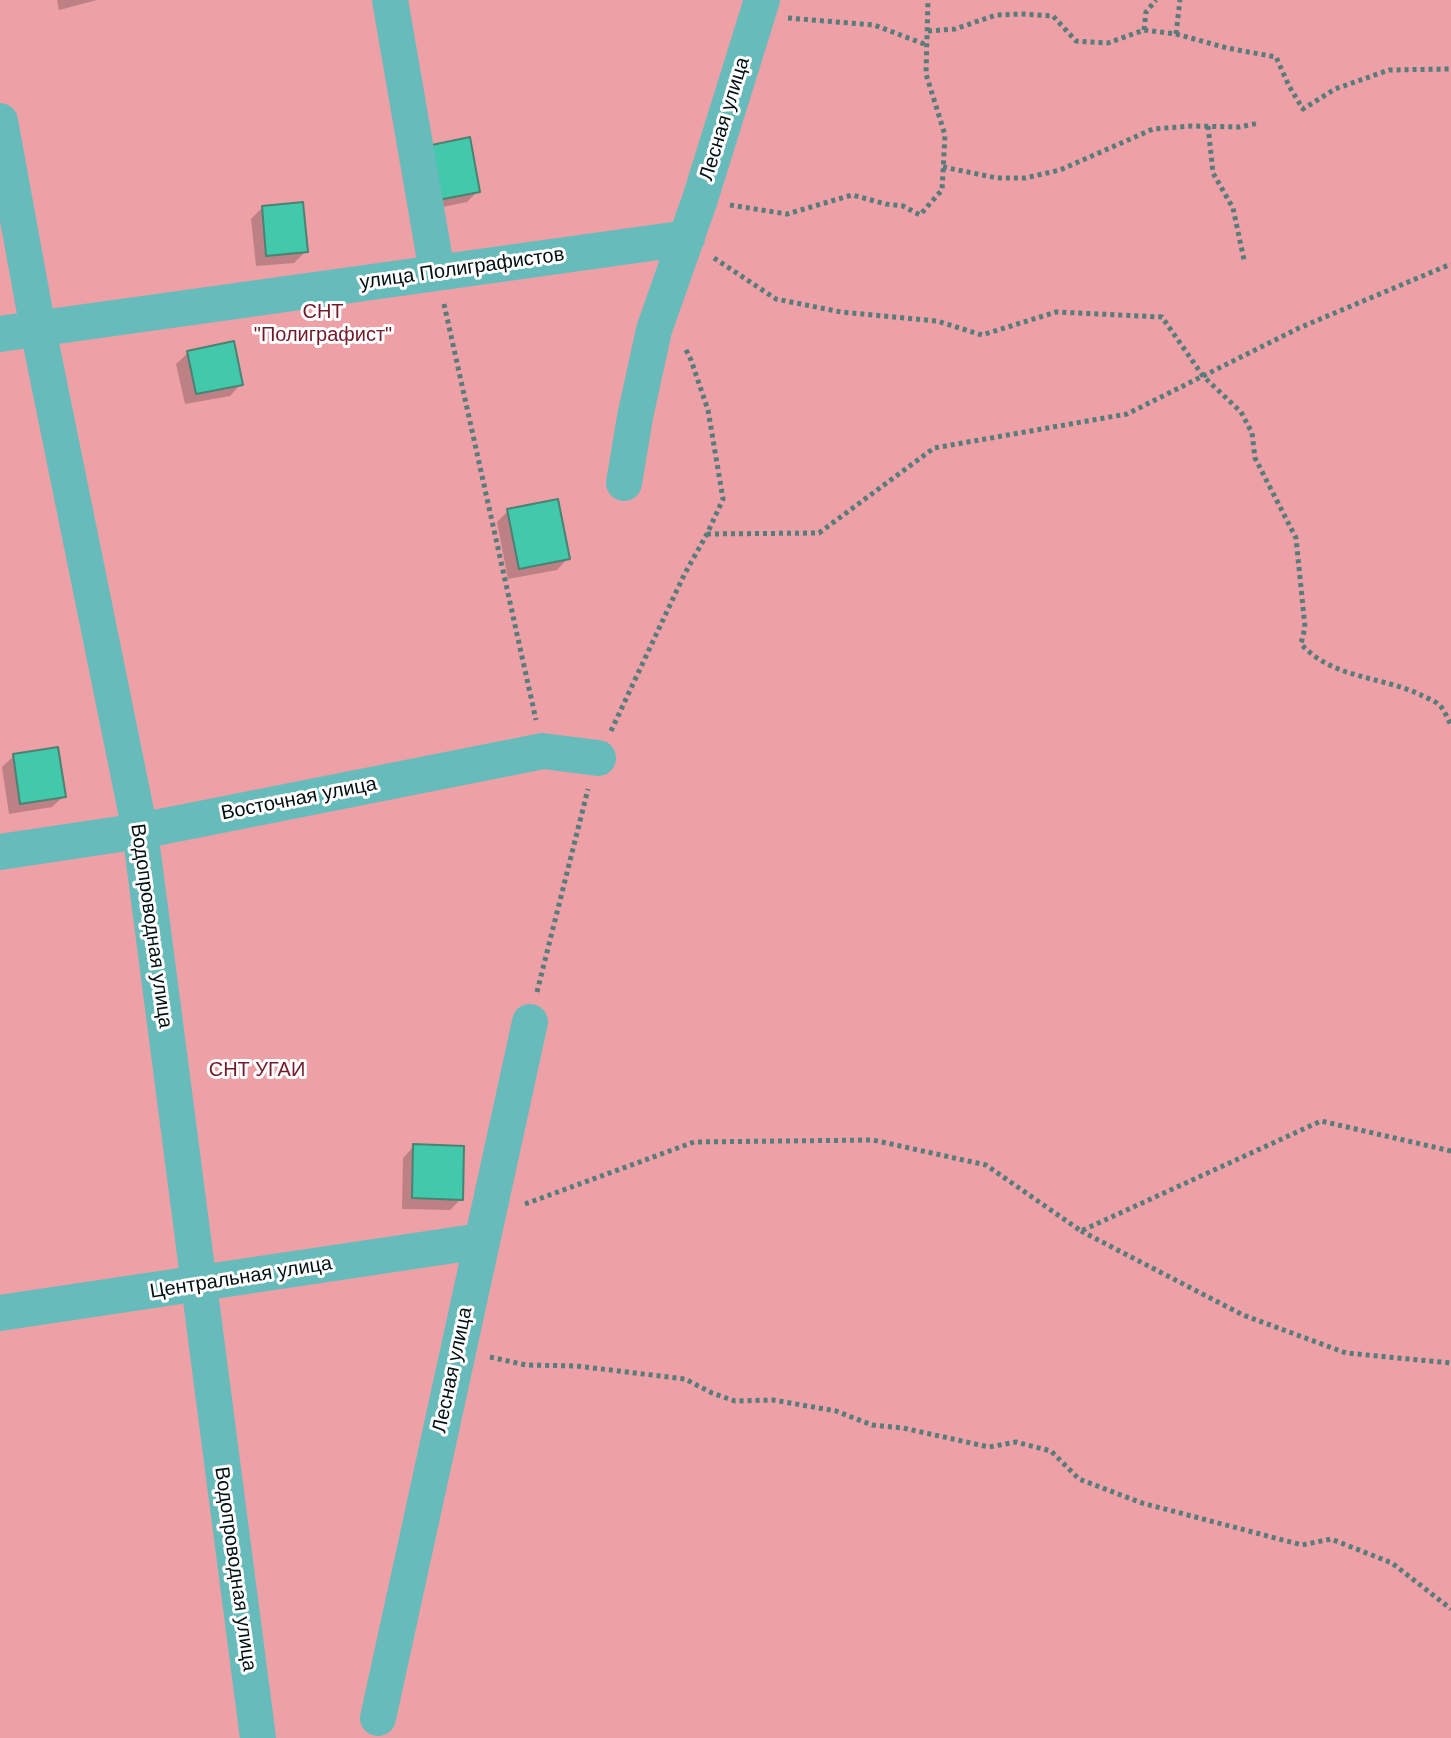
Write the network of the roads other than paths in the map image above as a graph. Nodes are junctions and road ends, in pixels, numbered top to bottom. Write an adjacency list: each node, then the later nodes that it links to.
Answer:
1 (390, 0): 5 (street)
2 (760, 9): 4 (street, Лесная улица)
3 (0, 121): 6 (street, Водопроводная улица)
4 (687, 238): 5 (street, улица Полиграфистов); 8 (street, Лесная улица)
5 (437, 272): 6 (street, улица Полиграфистов)
6 (38, 329): 7 (street, улица Полиграфистов); 10 (street, Водопроводная улица)
7 (0, 334)
8 (624, 483)
9 (598, 758): 10 (street, Восточная улица)
10 (140, 831): 11 (street, Восточная улица); 14 (street, Водопроводная улица)
11 (0, 852)
12 (530, 1022): 13 (street, Лесная улица)
13 (485, 1225): 14 (street, Центральная улица); 16 (street, Лесная улица)
14 (198, 1285): 15 (street, Центральная улица); 17 (street, Водопроводная улица)
15 (0, 1313)
16 (378, 1718)
17 (258, 1738)

